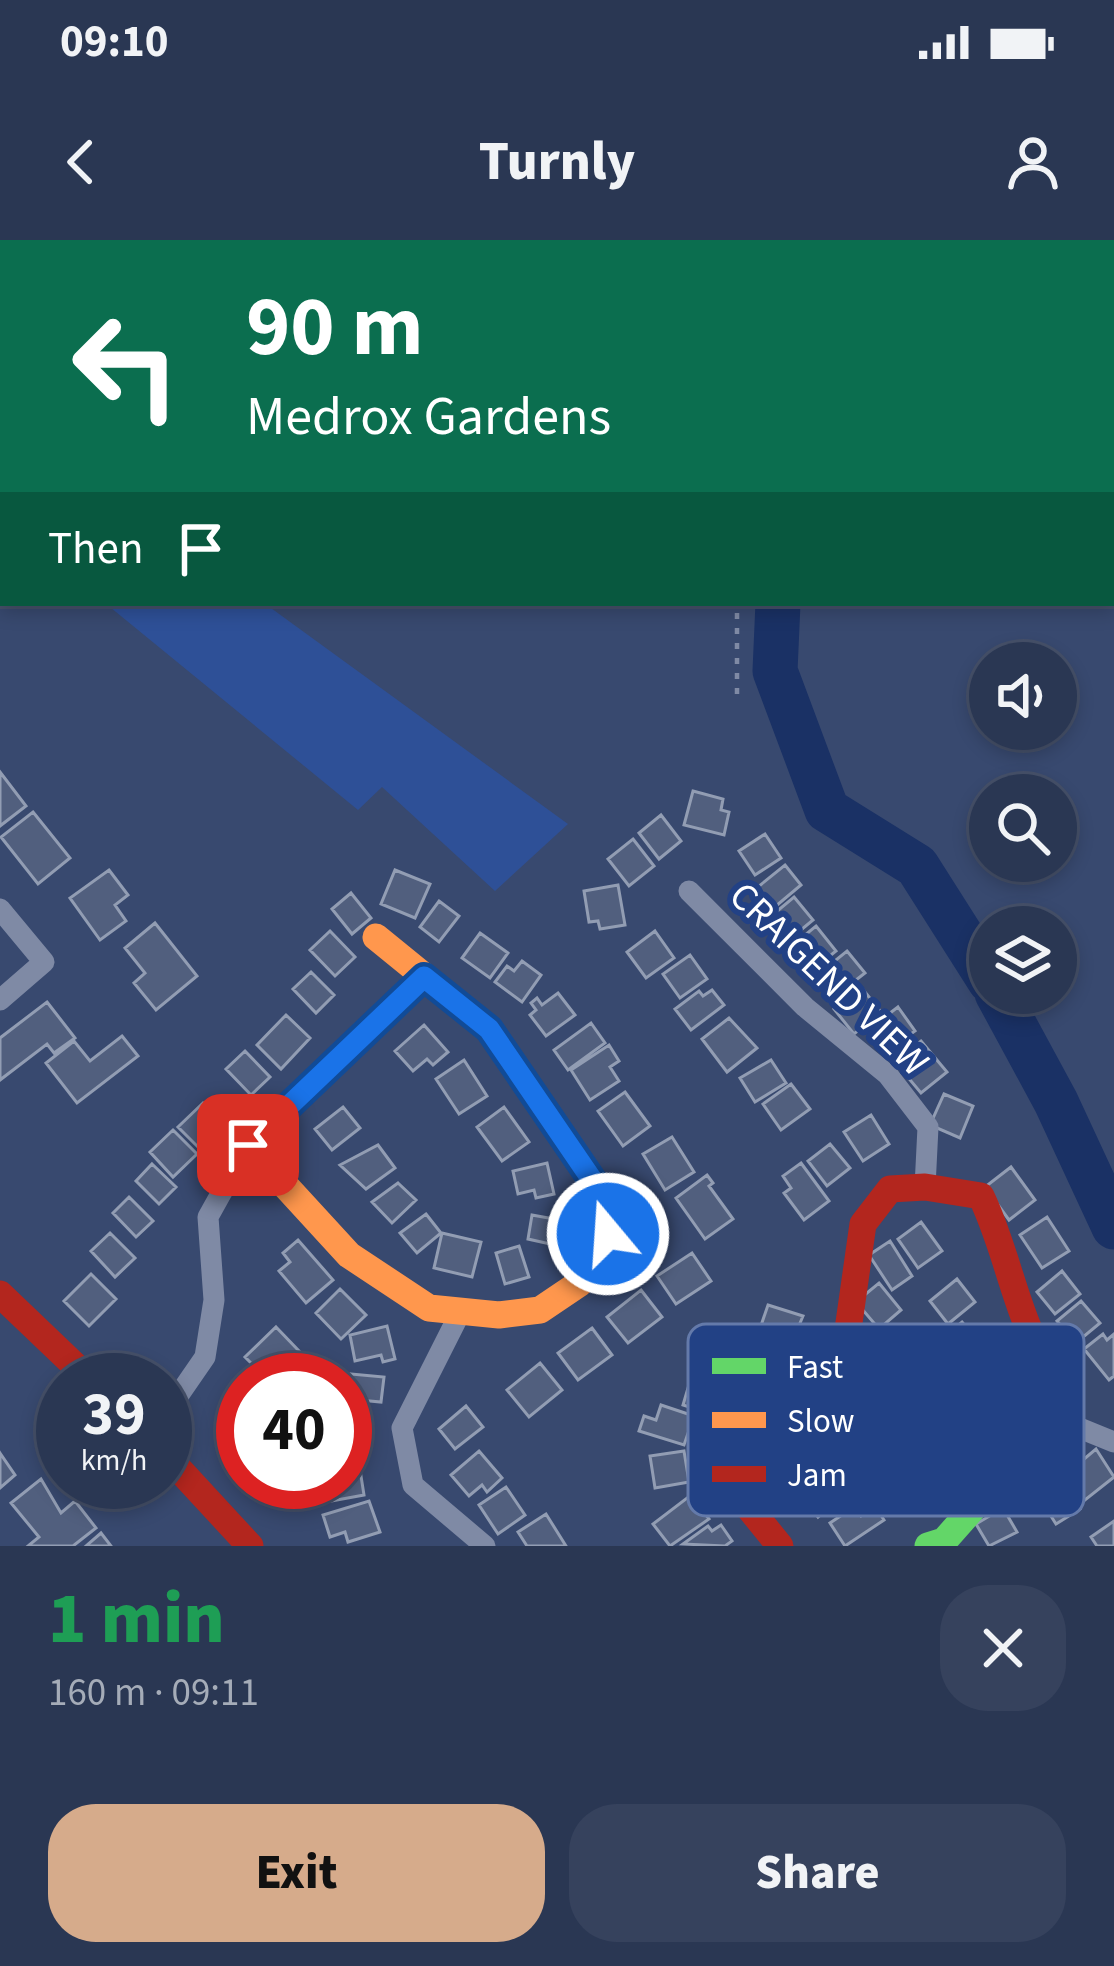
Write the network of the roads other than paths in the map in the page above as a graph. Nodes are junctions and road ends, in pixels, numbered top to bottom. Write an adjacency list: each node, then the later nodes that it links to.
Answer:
1 (689, 891): 7 (street, CRAIGEND VIEW)
2 (0, 909): 5 (street)
3 (376, 937): 4 (street)
4 (424, 977): 6 (street); 9 (street)
5 (0, 1000)
6 (248, 1145): 9 (street); 13 (street)
7 (925, 1187): 10 (street); 11 (street)
8 (0, 1294): 12 (street)
9 (460, 1311): 21 (street)
10 (849, 1324)
11 (1025, 1324)
12 (62, 1353)
13 (192, 1376)
14 (1084, 1430): 15 (street)
15 (1114, 1442)
16 (192, 1483): 20 (street)
17 (756, 1516): 22 (street)
18 (965, 1516): 19 (street)
19 (940, 1544)
20 (250, 1546)
21 (485, 1546)
22 (780, 1546)

